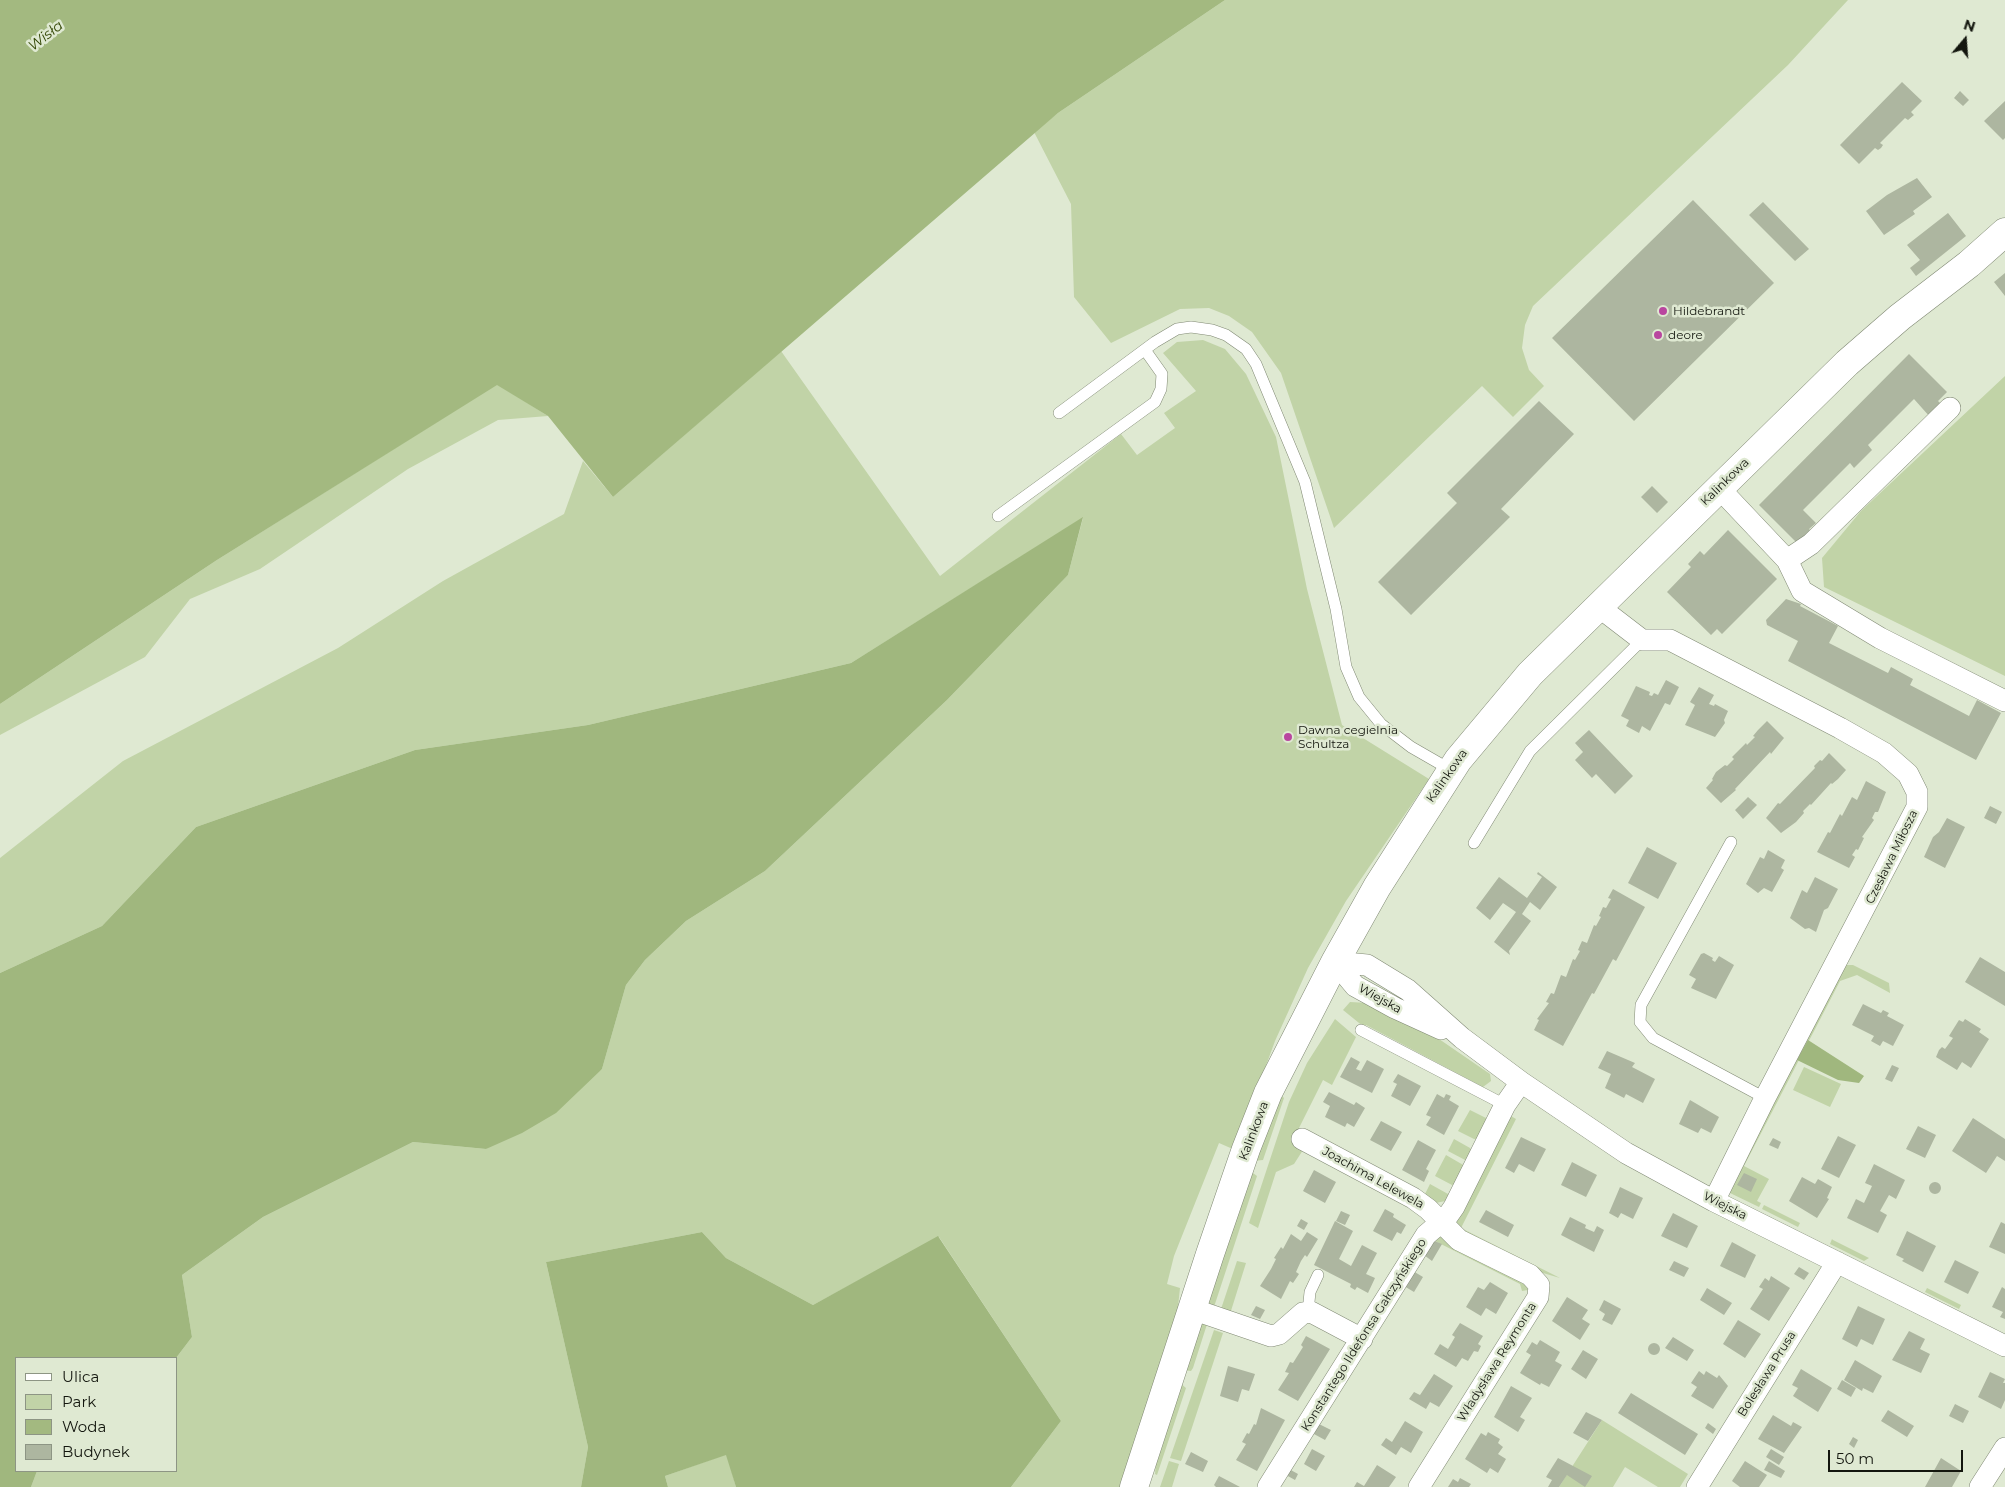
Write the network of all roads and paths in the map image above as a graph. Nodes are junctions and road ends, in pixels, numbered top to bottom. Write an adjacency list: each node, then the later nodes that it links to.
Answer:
1 (2005, 232): 5 (street, Kalinkowa)
2 (1145, 350): 4 (lane); 6 (lane); 11 (lane)
3 (1950, 408): 7 (street)
4 (1059, 413)
5 (1719, 488): 7 (street); 8 (street, Kalinkowa)
6 (998, 516)
7 (1787, 560): 10 (street)
8 (1598, 607): 9 (street); 11 (street, Kalinkowa)
9 (1642, 640): 13 (lane); 17 (street, Czesława Miłosza)
10 (2005, 701)
11 (1451, 770): 14 (street, Kalinkowa)
12 (1731, 842): 17 (lane)
13 (1474, 843)
14 (1335, 962): 16 (street, Wiejska); 24 (street, Kalinkowa)
15 (1361, 1030): 18 (lane)
16 (1521, 1082): 18 (street, Konstantego Ildefonsa Gałczyńskiego); 20 (street, Wiejska)
17 (1765, 1098): 20 (street, Czesława Miłosza)
18 (1505, 1105): 21 (street, Konstantego Ildefonsa Gałczyńskiego)
19 (1302, 1139): 21 (street, Joachima Lelewela)
20 (1714, 1201): 22 (street, Wiejska)
21 (1441, 1222): 26 (street, Konstantego Ildefonsa Gałczyńskiego); 31 (street, Władysława Reymonta)
22 (1837, 1262): 27 (street, Wiejska); 32 (street, Bolesława Prusa)
23 (1318, 1275): 25 (lane)
24 (1192, 1309): 25 (street); 29 (street, Kalinkowa)
25 (1308, 1312): 26 (street)
26 (1362, 1339): 30 (street, Konstantego Ildefonsa Gałczyńskiego)
27 (2005, 1346)
28 (2005, 1448): 33 (street)
29 (1134, 1487)
30 (1268, 1487)
31 (1419, 1487)
32 (1698, 1487)
33 (1980, 1487)

